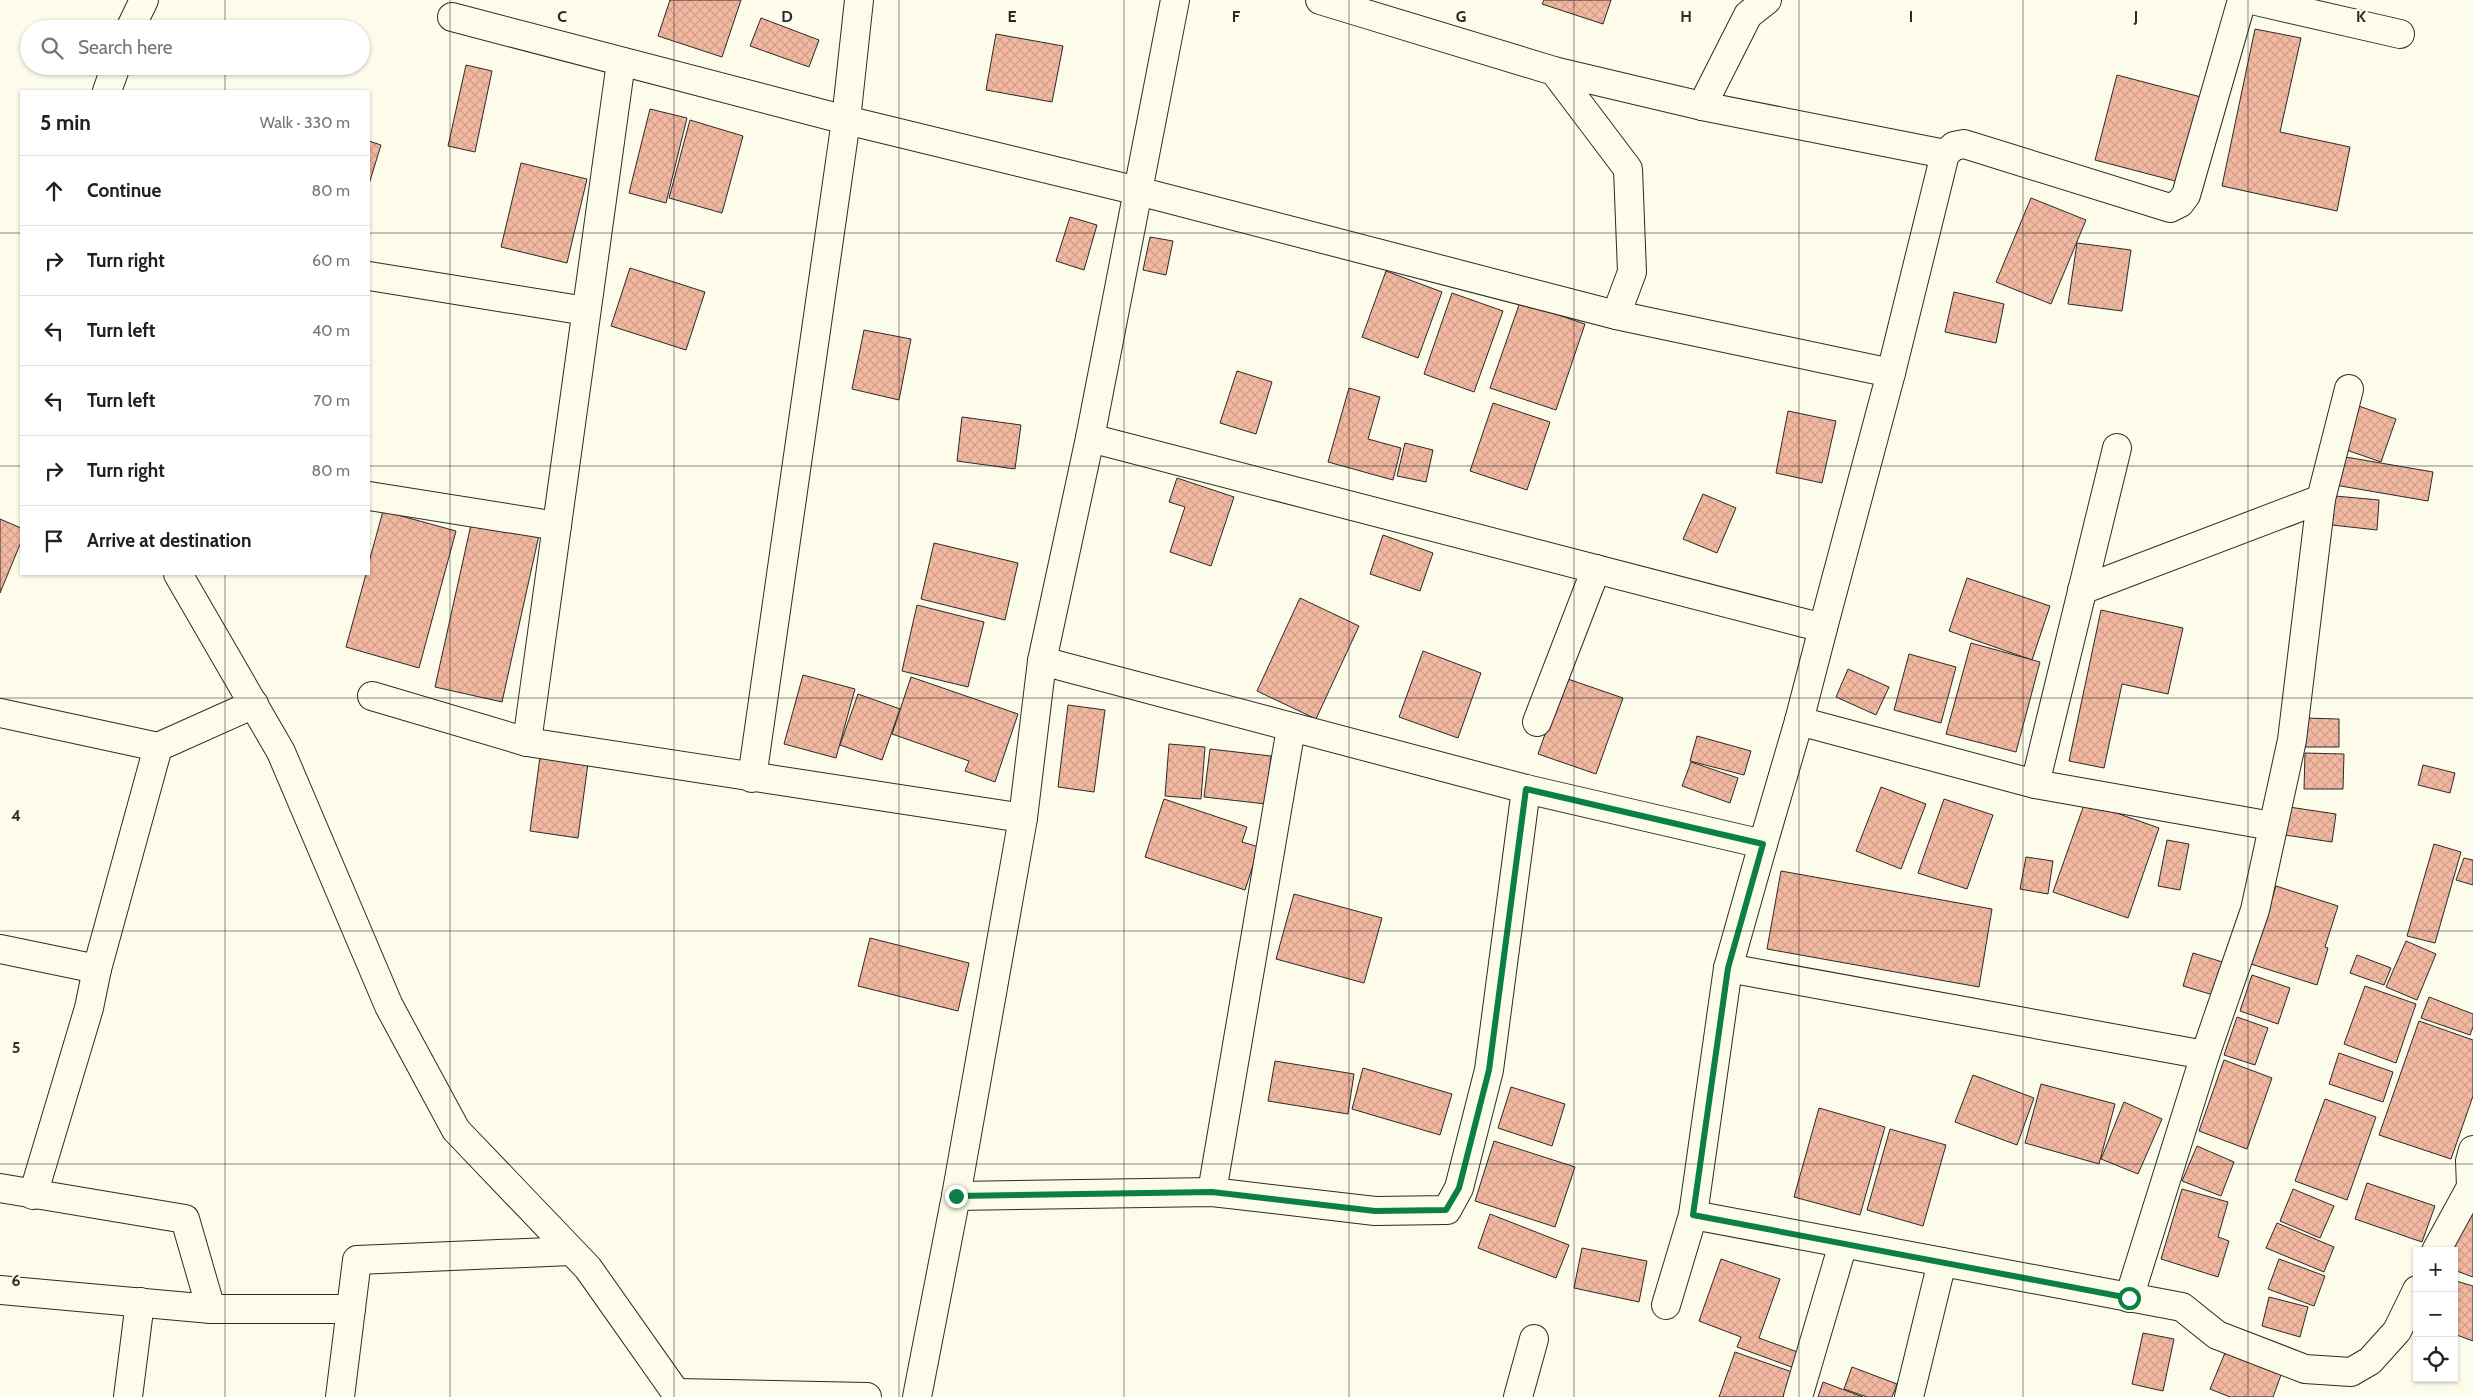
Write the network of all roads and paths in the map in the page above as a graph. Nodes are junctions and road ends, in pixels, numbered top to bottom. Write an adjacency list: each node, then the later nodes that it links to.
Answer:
1 (144, 0): 10 (street)
2 (859, 0): 17 (street)
3 (1175, 0): 19 (street)
4 (1320, 0): 8 (street)
5 (1767, 0): 16 (street)
6 (2242, 0): 18 (street)
7 (2252, 0): 11 (street)
8 (1377, 8): 13 (street)
9 (452, 18): 12 (street)
10 (134, 20)
11 (2400, 34)
12 (621, 62): 17 (street); 21 (street)
13 (1554, 71): 16 (street); 22 (street)
14 (113, 75): 15 (street)
15 (107, 90)
16 (1702, 106): 18 (street)
17 (846, 120): 19 (street); 43 (street)
18 (1945, 154): 23 (street)
19 (1138, 191): 22 (street); 25 (street)
20 (370, 276): 21 (street)
21 (586, 311): 29 (street)
22 (1616, 314): 23 (street)
23 (1891, 373): 33 (street)
24 (2349, 389): 28 (street)
25 (1090, 438): 30 (street); 34 (street)
26 (2116, 448): 32 (street)
27 (370, 496): 29 (street)
28 (2321, 499): 32 (street); 47 (street)
29 (557, 526): 41 (street)
30 (1596, 569): 33 (street); 39 (street)
31 (179, 575): 36 (street)
32 (2082, 590): 44 (street)
33 (1823, 628): 38 (street)
34 (1042, 661): 40 (street); 46 (street)
35 (372, 696): 41 (street)
36 (254, 704): 42 (street); 62 (street)
37 (0, 713): 42 (street)
38 (1799, 721): 44 (street); 48 (street)
39 (1537, 722)
40 (1291, 728): 45 (street); 56 (street)
41 (527, 742): 43 (street)
42 (158, 747): 51 (street)
43 (752, 778): 46 (street)
44 (2035, 784): 47 (street)
45 (1526, 789): 48 (street); 56 (street)
46 (1023, 818): 58 (street)
47 (2272, 826): 52 (street)
48 (1763, 844): 50 (street)
49 (0, 949): 51 (street)
50 (1728, 968): 52 (street); 59 (street)
51 (96, 970): 57 (street)
52 (2205, 1055): 66 (street)
53 (2473, 1150): 54 (street)
54 (2472, 1187): 61 (street)
55 (0, 1188): 57 (street)
56 (1212, 1192): 58 (street)
57 (34, 1195): 69 (street)
58 (956, 1196): 76 (street)
59 (1693, 1215): 60 (street); 68 (street)
60 (1843, 1244): 63 (street); 78 (street)
61 (2438, 1247)
62 (571, 1251): 70 (street); 72 (street)
63 (1942, 1262): 66 (street); 79 (street)
64 (0, 1290): 67 (street)
65 (2416, 1292): 66 (street)
66 (2129, 1298)
67 (140, 1302): 69 (street); 73 (street)
68 (1666, 1305)
69 (211, 1309): 70 (street)
70 (351, 1309): 74 (street)
71 (1534, 1339): 77 (street)
72 (678, 1395): 75 (street)
73 (128, 1397)
74 (340, 1397)
75 (868, 1397)
76 (917, 1397)
77 (1518, 1397)
78 (1798, 1397)
79 (1909, 1397)

